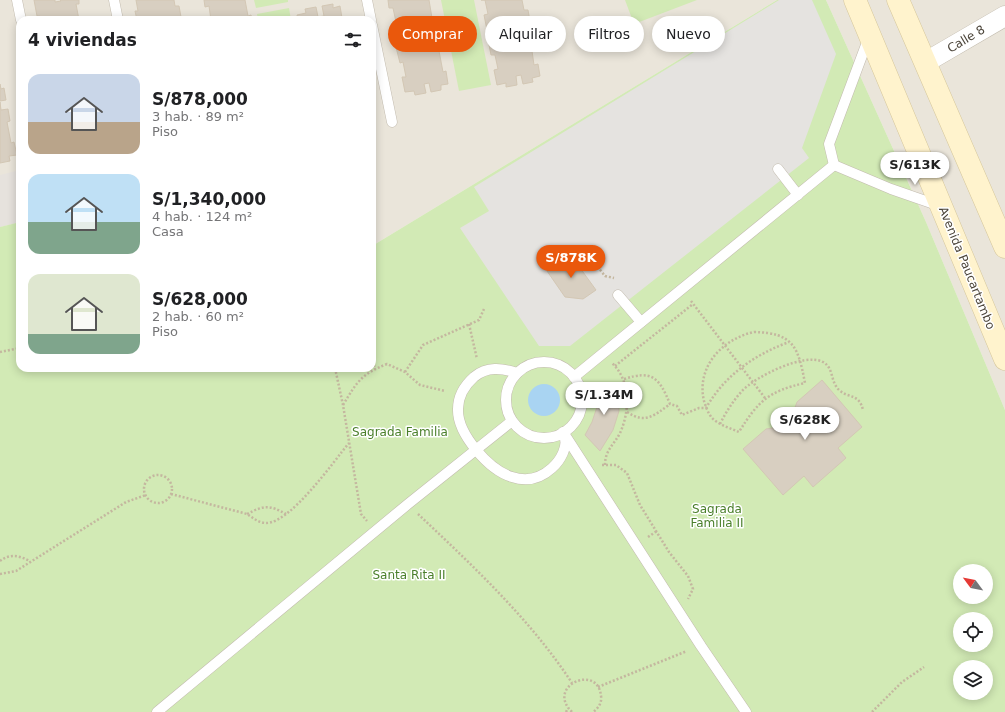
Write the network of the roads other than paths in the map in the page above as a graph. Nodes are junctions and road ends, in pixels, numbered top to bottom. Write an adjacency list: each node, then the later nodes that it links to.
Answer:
1 (17, 0): 6 (lane)
2 (114, 0): 7 (lane)
3 (367, 0): 8 (lane)
4 (855, 0): 10 (main road, Avenida Paucartambo)
5 (898, 0): 12 (main road)
6 (20, 16)
7 (117, 16)
8 (370, 16)
9 (1005, 16): 12 (street, Calle 8)
10 (870, 34): 14 (lane); 17 (main road, Avenida Paucartambo)
11 (376, 44): 13 (lane)
12 (926, 62): 18 (main road)
13 (392, 122)
14 (834, 165): 16 (lane); 17 (lane)
15 (778, 169): 16 (lane)
16 (798, 195): 20 (lane)
17 (942, 207): 21 (main road, Avenida Paucartambo)
18 (1005, 247)
19 (618, 295): 20 (lane)
20 (640, 322): 23 (lane)
21 (1005, 359)
22 (517, 373): 23 (lane); 24 (lane); 26 (lane)
23 (574, 377): 25 (lane)
24 (512, 421): 25 (lane); 26 (lane)
25 (563, 432): 26 (lane); 28 (lane)
26 (476, 450): 27 (lane)
27 (157, 712)
28 (746, 712)

